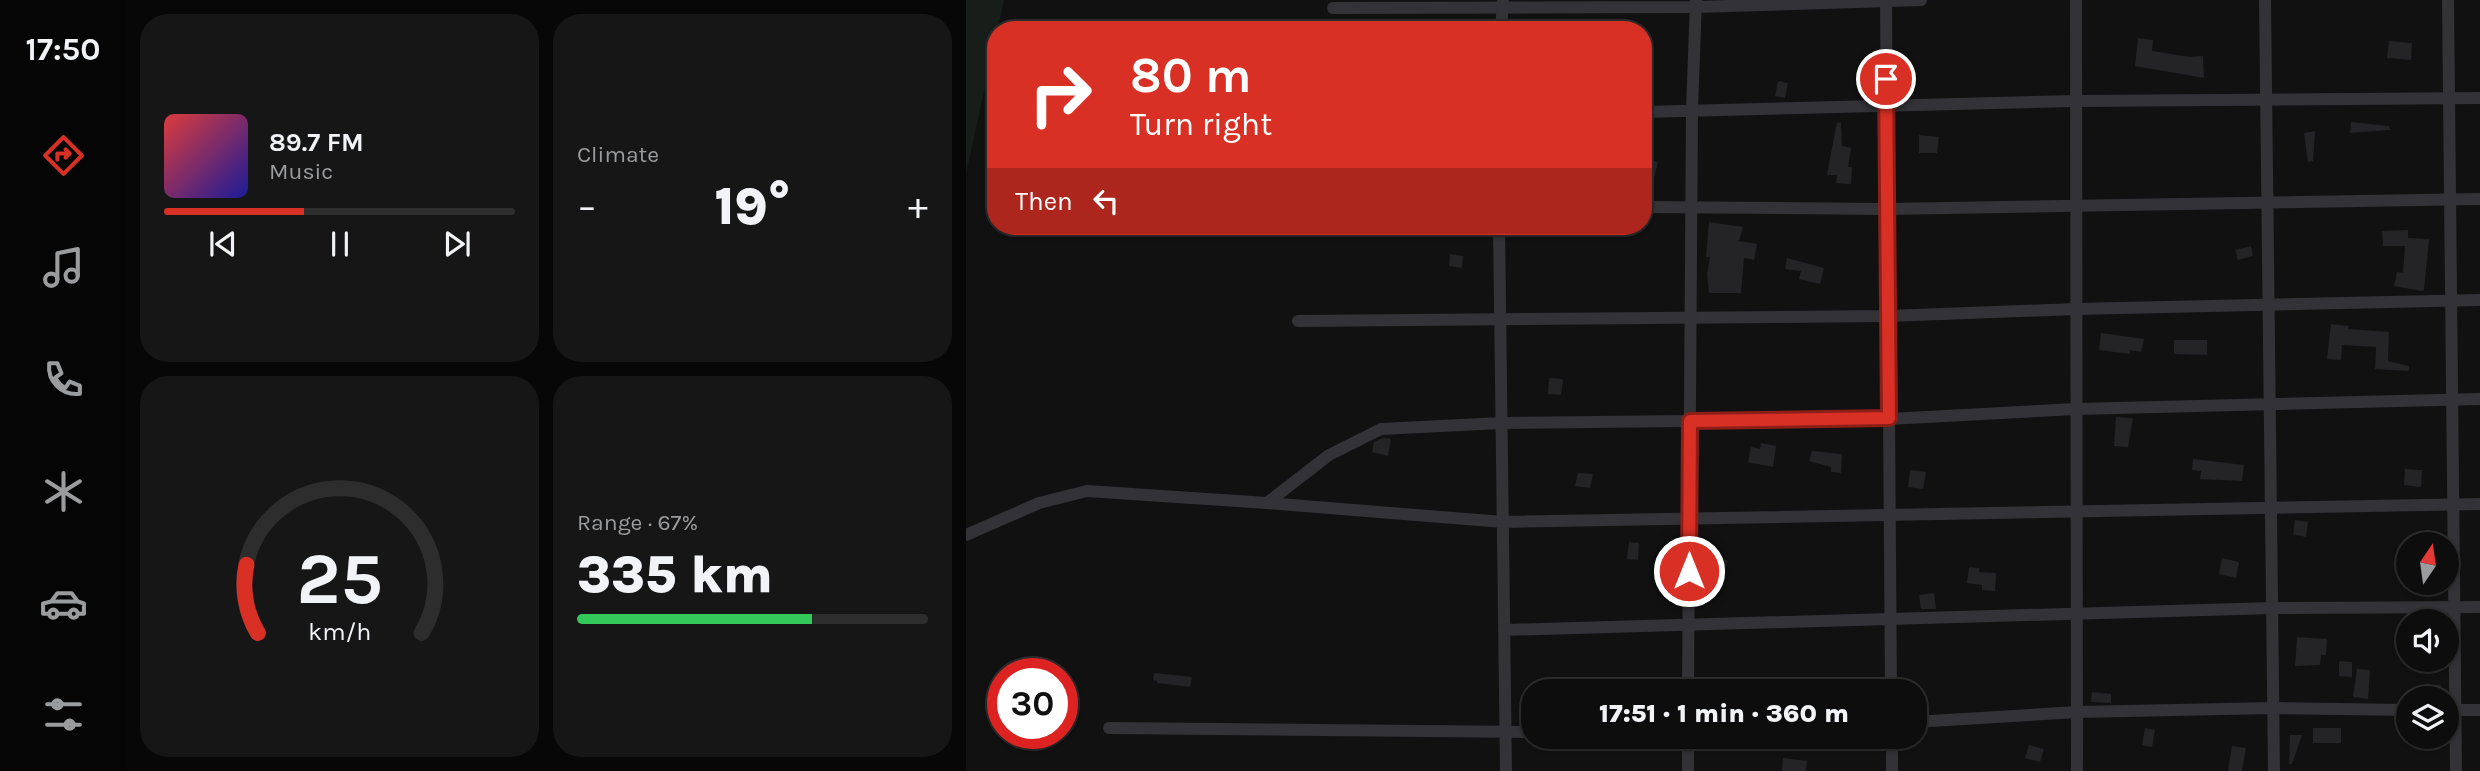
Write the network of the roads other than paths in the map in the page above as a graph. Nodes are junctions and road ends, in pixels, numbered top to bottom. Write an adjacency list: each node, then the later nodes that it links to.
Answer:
1 (1921, 0): 5 (street)
2 (2076, 0): 12 (street)
3 (2265, 0): 9 (street)
4 (2448, 0): 10 (street)
5 (1886, 1): 6 (street); 13 (street)
6 (1696, 3): 7 (street); 14 (street)
7 (1503, 4): 8 (street)
8 (1333, 8)
9 (2266, 98): 10 (street); 12 (street); 18 (street)
10 (2449, 98): 11 (street); 17 (street)
11 (2480, 98)
12 (2076, 101): 13 (street); 19 (street)
13 (1886, 106): 14 (street); 22 (street)
14 (1692, 110): 15 (street); 21 (street)
15 (1652, 112)
16 (2480, 199): 17 (street)
17 (2450, 200): 18 (street); 24 (street)
18 (2268, 202): 19 (street); 26 (street)
19 (2076, 206): 22 (street); 27 (street)
20 (1652, 207): 21 (street)
21 (1692, 207): 22 (street); 29 (street)
22 (1887, 209): 28 (street)
23 (1499, 235): 30 (street)
24 (2451, 300): 25 (street); 26 (street); 32 (street)
25 (2480, 300)
26 (2269, 306): 27 (street); 34 (street)
27 (2076, 309): 28 (street); 35 (street)
28 (1888, 316): 29 (street); 36 (street)
29 (1691, 317): 30 (street); 37 (street)
30 (1500, 318): 31 (street); 38 (street)
31 (1298, 321)
32 (2452, 398): 33 (street); 34 (street); 40 (street)
33 (2480, 399)
34 (2270, 403): 35 (street); 42 (street)
35 (2076, 409): 36 (street); 43 (street)
36 (1889, 418): 37 (street); 44 (street)
37 (1690, 421): 38 (street); 45 (street)
38 (1501, 423): 39 (street); 46 (street)
39 (1267, 503): 46 (street); 47 (street)
40 (2453, 505): 41 (street); 42 (street); 48 (street)
41 (2480, 505)
42 (2272, 509): 43 (street); 50 (street)
43 (2077, 513): 44 (street); 51 (street)
44 (1889, 516): 45 (street); 52 (street)
45 (1689, 519): 46 (street); 53 (street)
46 (1503, 522): 54 (street)
47 (966, 535)
48 (2454, 607): 49 (street); 50 (street); 57 (street)
49 (2480, 607)
50 (2273, 608): 51 (street); 58 (street)
51 (2077, 614): 52 (street); 62 (street)
52 (1891, 620): 53 (street); 56 (street)
53 (1689, 623): 54 (street); 55 (street)
54 (1504, 630): 65 (street)
55 (1688, 679)
56 (1891, 679)
57 (2452, 686)
58 (2273, 708): 60 (street); 62 (street); 74 (street)
59 (2480, 709): 61 (street)
60 (2396, 710)
61 (2459, 710)
62 (2077, 712): 63 (street); 73 (street)
63 (1927, 721)
64 (1109, 728): 65 (street)
65 (1506, 732): 66 (street); 70 (street)
66 (1521, 732)
67 (1688, 749): 71 (street)
68 (1892, 749): 72 (street)
69 (2454, 749): 75 (street)
70 (1506, 771)
71 (1688, 771)
72 (1892, 771)
73 (2077, 771)
74 (2274, 771)
75 (2456, 771)

